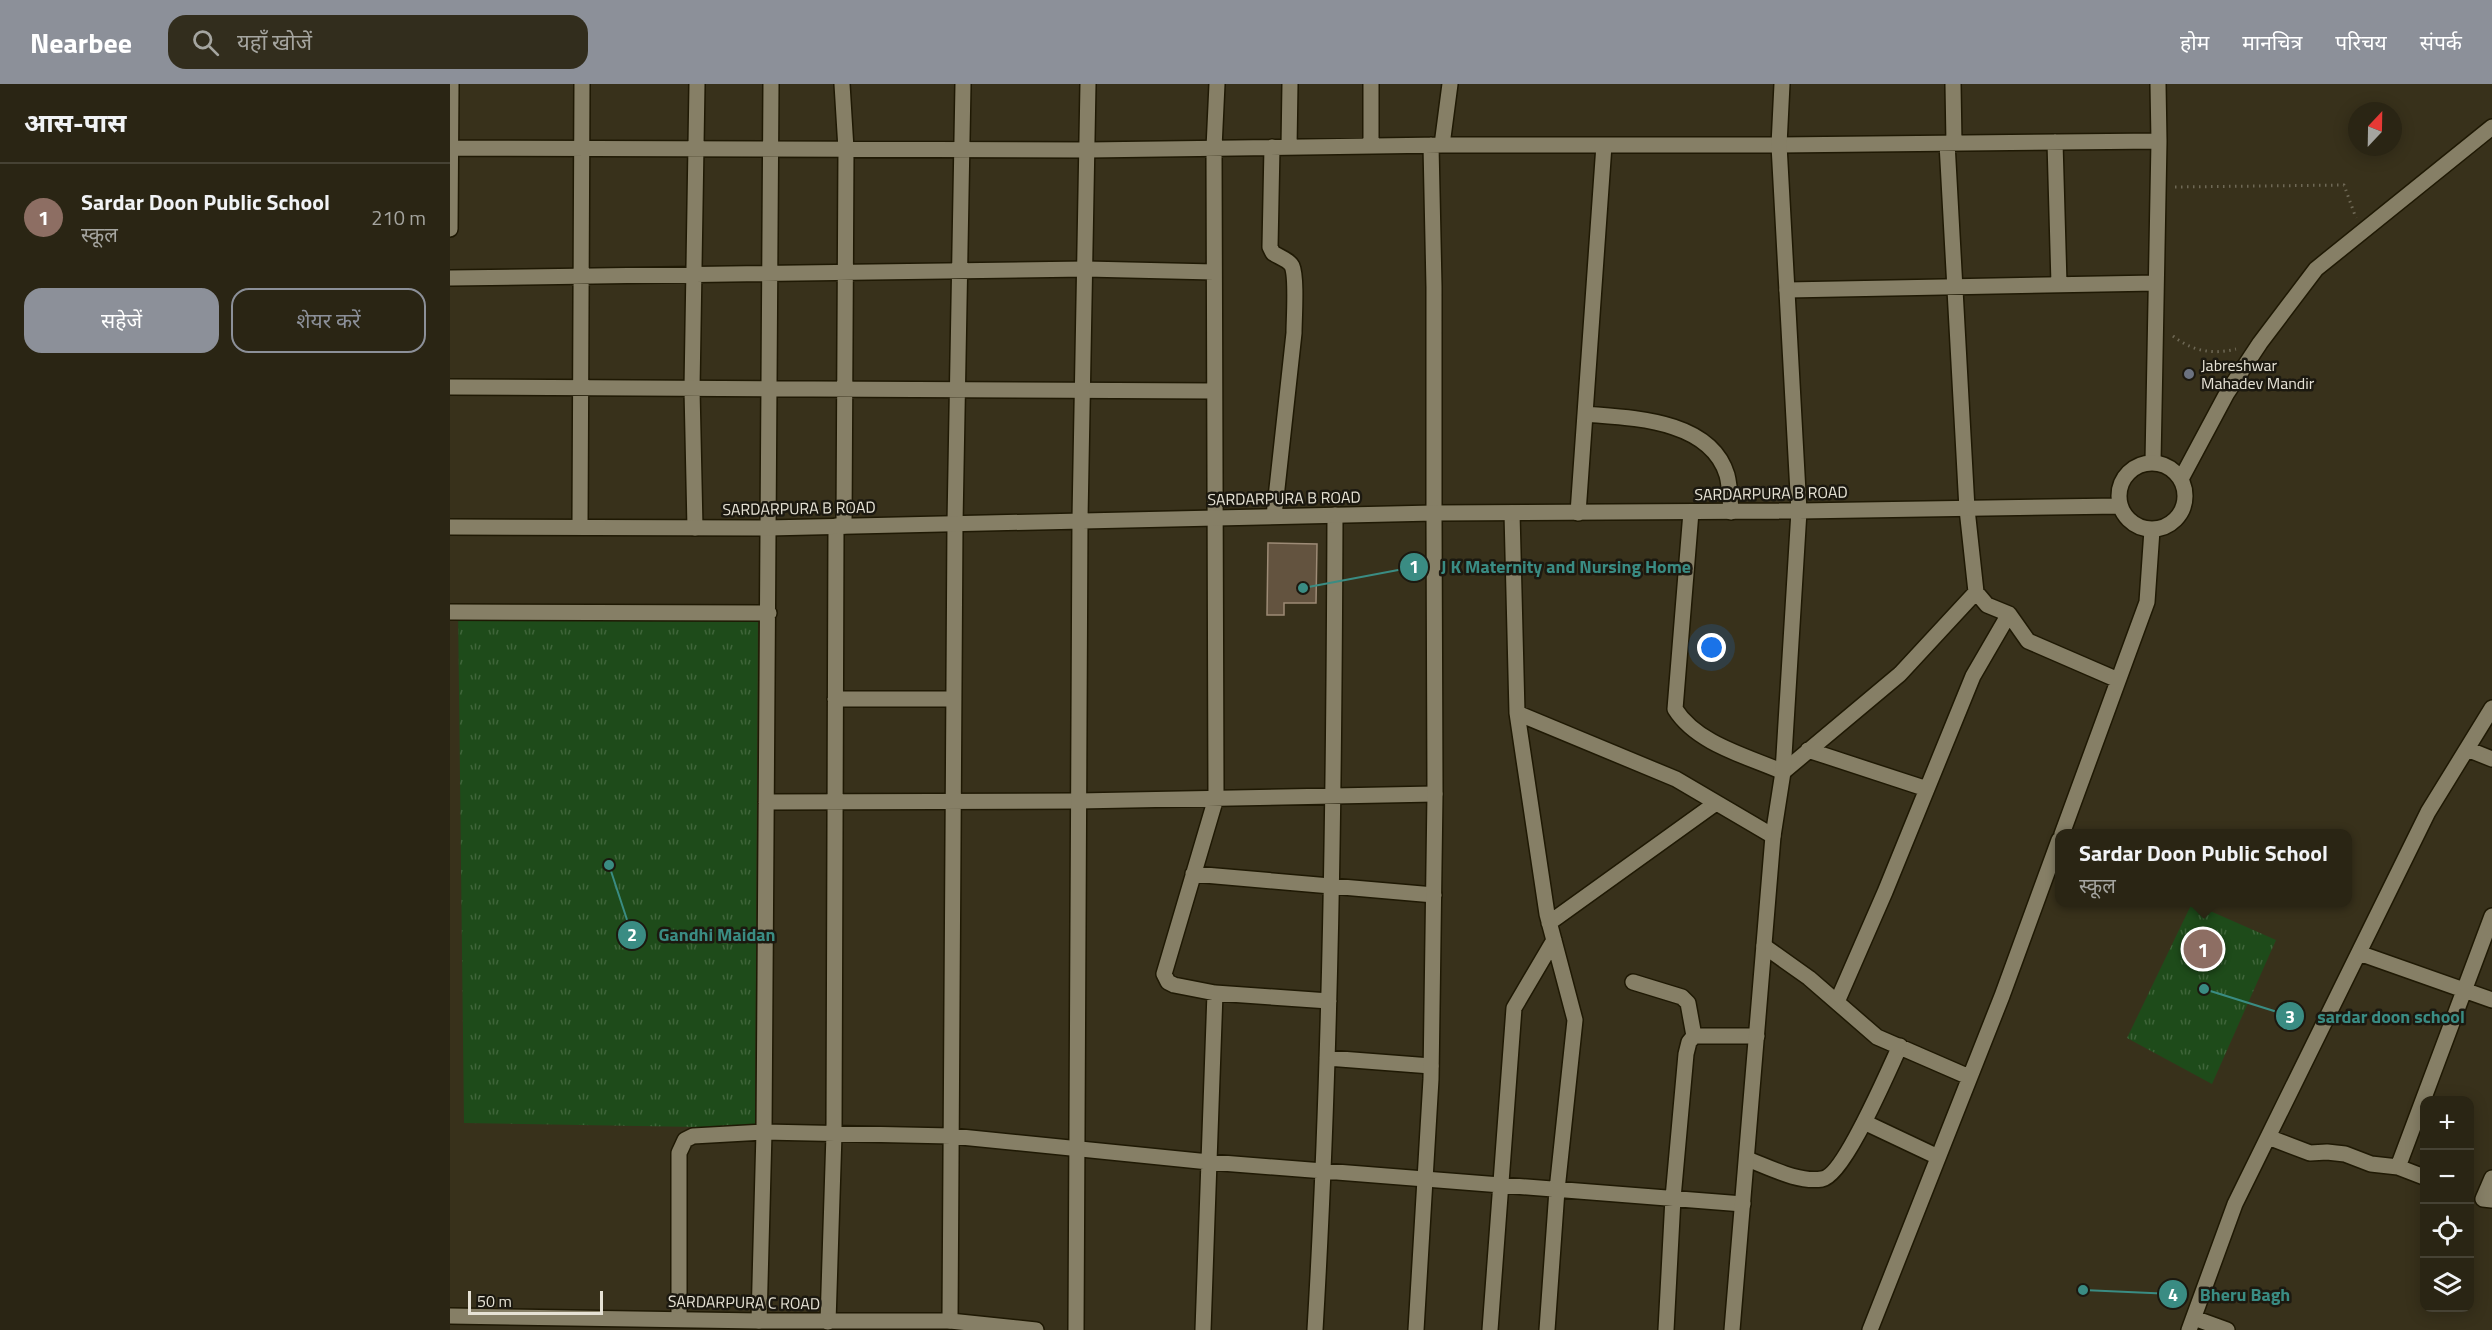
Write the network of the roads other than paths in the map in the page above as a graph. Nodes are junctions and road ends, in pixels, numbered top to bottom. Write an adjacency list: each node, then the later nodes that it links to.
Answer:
1 (451, 84): 25 (street)
2 (582, 84): 26 (street)
3 (697, 84): 28 (street)
4 (771, 84): 29 (street)
5 (842, 84): 30 (street)
6 (963, 84): 31 (street)
7 (1089, 84): 32 (street)
8 (1217, 84): 27 (street)
9 (1290, 84): 24 (street)
10 (1371, 84): 22 (street)
11 (1450, 84): 19 (street)
12 (1782, 84): 21 (street)
13 (1953, 84): 18 (street)
14 (2158, 84): 16 (street)
15 (2492, 127): 56 (street)
16 (2159, 141): 17 (street); 42 (street)
17 (2055, 142): 18 (street); 43 (street)
18 (1950, 143): 21 (street); 44 (street)
19 (1436, 145): 20 (street); 22 (street); 62 (street)
20 (1604, 145): 21 (street); 54 (street)
21 (1779, 145): 45 (street)
22 (1371, 146): 24 (street)
23 (1272, 147): 24 (street); 27 (street); 66 (street)
24 (1289, 147)
25 (451, 148): 26 (street); 33 (street)
26 (582, 148): 28 (street); 40 (street)
27 (1214, 148): 32 (street); 37 (street)
28 (697, 149): 29 (street); 39 (street)
29 (769, 149): 30 (street); 38 (street)
30 (846, 149): 31 (street); 36 (street)
31 (963, 150): 32 (street); 35 (street)
32 (1088, 150): 34 (street)
33 (450, 229)
34 (1086, 269): 35 (street); 37 (street); 50 (street)
35 (961, 270): 36 (street); 49 (street)
36 (844, 272): 38 (street); 52 (street)
37 (1214, 272): 53 (street)
38 (769, 273): 39 (street); 51 (street)
39 (693, 274): 40 (street); 48 (street)
40 (581, 276): 41 (street); 47 (street)
41 (450, 278)
42 (2156, 283): 43 (street); 55 (street)
43 (2059, 284): 44 (street)
44 (1955, 285): 45 (street); 58 (street)
45 (1787, 290): 59 (street)
46 (450, 387): 47 (street)
47 (580, 388): 48 (street); 72 (street)
48 (692, 389): 51 (street); 73 (street)
49 (958, 389): 50 (street); 52 (street); 69 (street)
50 (1083, 389): 53 (street); 68 (street)
51 (768, 390): 52 (street); 74 (street)
52 (843, 390): 70 (street)
53 (1214, 390): 67 (street)
54 (1585, 414): 61 (street); 64 (street)
55 (2153, 462): 56 (street); 57 (street)
56 (2181, 479): 75 (street)
57 (2120, 506): 58 (street, SARDARPURA B ROAD); 75 (street)
58 (1967, 509): 59 (street, SARDARPURA B ROAD); 76 (street)
59 (1799, 511): 61 (street, SARDARPURA B ROAD); 88 (street)
60 (1691, 512): 61 (street, SARDARPURA B ROAD); 64 (street, SARDARPURA B ROAD); 88 (street)
61 (1731, 512)
62 (1434, 513): 63 (street, SARDARPURA B ROAD); 65 (street, SARDARPURA B ROAD); 90 (street)
63 (1512, 513): 64 (street, SARDARPURA B ROAD); 84 (street)
64 (1578, 513)
65 (1335, 515): 66 (street, SARDARPURA B ROAD); 91 (street)
66 (1274, 516): 67 (street, SARDARPURA B ROAD)
67 (1215, 517): 68 (street, SARDARPURA B ROAD); 92 (street)
68 (1080, 519): 69 (street, SARDARPURA B ROAD); 94 (street)
69 (956, 523): 70 (street, SARDARPURA B ROAD); 82 (street)
70 (840, 526): 74 (street, SARDARPURA B ROAD); 81 (street)
71 (450, 527): 72 (street, SARDARPURA B ROAD)
72 (580, 527): 73 (street, SARDARPURA B ROAD)
73 (695, 528): 74 (street, SARDARPURA B ROAD)
74 (768, 528): 78 (street)
75 (2152, 530): 80 (street)
76 (1976, 592): 79 (street); 86 (street)
77 (450, 612): 78 (street)
78 (769, 613): 95 (street)
79 (2009, 614): 80 (street); 89 (street)
80 (2118, 680): 98 (street)
81 (835, 699): 82 (street); 96 (street)
82 (954, 699): 93 (street)
83 (2492, 708): 85 (street)
84 (1517, 713): 97 (street); 105 (street)
85 (2467, 749): 87 (street); 108 (street)
86 (1808, 750): 88 (street); 89 (street)
87 (2492, 759)
88 (1783, 772): 99 (street)
89 (1927, 789): 114 (street)
90 (1435, 794): 91 (street); 103 (street)
91 (1334, 796): 92 (street); 102 (street)
92 (1216, 798): 94 (street); 101 (street)
93 (953, 800): 94 (street); 96 (street); 124 (street)
94 (1078, 801): 126 (street)
95 (766, 802): 96 (street); 122 (street)
96 (835, 802): 123 (street)
97 (1716, 803): 99 (street); 105 (street)
98 (2063, 829)
99 (1773, 836): 107 (street)
100 (2055, 851): 120 (street)
101 (1193, 874): 102 (street); 111 (street)
102 (1332, 888): 103 (street); 113 (street)
103 (1434, 895): 119 (street)
104 (2492, 916): 110 (street)
105 (1550, 923): 106 (street)
106 (1554, 940): 135 (street); 136 (street)
107 (1764, 946): 114 (street); 116 (street)
108 (2359, 952): 110 (street); 125 (street)
109 (1633, 982): 115 (street)
110 (2464, 990): 112 (street); 130 (street)
111 (1215, 993): 113 (street); 129 (street)
112 (2492, 1000)
113 (1329, 1001): 118 (street)
114 (1837, 1002): 117 (street)
115 (1694, 1036): 116 (street); 137 (street)
116 (1756, 1036): 128 (street)
117 (1900, 1046): 120 (street); 121 (street)
118 (1327, 1058): 119 (street); 131 (street)
119 (1431, 1066): 134 (street)
120 (1969, 1077): 127 (street)
121 (1864, 1122): 127 (street); 128 (street)
122 (764, 1132): 123 (street); 141 (street); 142 (street)
123 (834, 1134): 124 (street); 144 (street)
124 (951, 1136): 126 (street); 143 (street)
125 (2268, 1137): 130 (street); 145 (street)
126 (1076, 1150): 129 (street); 147 (street)
127 (1938, 1157): 155 (street)
128 (1747, 1159): 139 (street)
129 (1209, 1162): 131 (street); 148 (street)
130 (2398, 1167): 132 (street)
131 (1324, 1172): 134 (street); 149 (street)
132 (2420, 1175)
133 (2492, 1178): 138 (street)
134 (1426, 1180): 135 (street); 150 (street)
135 (1502, 1185): 136 (street); 151 (street)
136 (1557, 1190): 137 (street); 152 (street)
137 (1673, 1198): 139 (street); 153 (street)
138 (2492, 1200)
139 (1743, 1204): 154 (street)
140 (450, 1316): 141 (street, SARDARPURA C ROAD)
141 (679, 1319): 142 (street, SARDARPURA C ROAD)
142 (759, 1321): 144 (street, SARDARPURA C ROAD)
143 (950, 1321): 144 (street, SARDARPURA C ROAD); 146 (street, SARDARPURA C ROAD)
144 (828, 1322)
145 (2192, 1324): 156 (street)
146 (1036, 1330)
147 (1076, 1330)
148 (1203, 1330)
149 (1315, 1330)
150 (1416, 1330)
151 (1490, 1330)
152 (1547, 1330)
153 (1666, 1330)
154 (1732, 1330)
155 (1870, 1330)
156 (2227, 1330)

